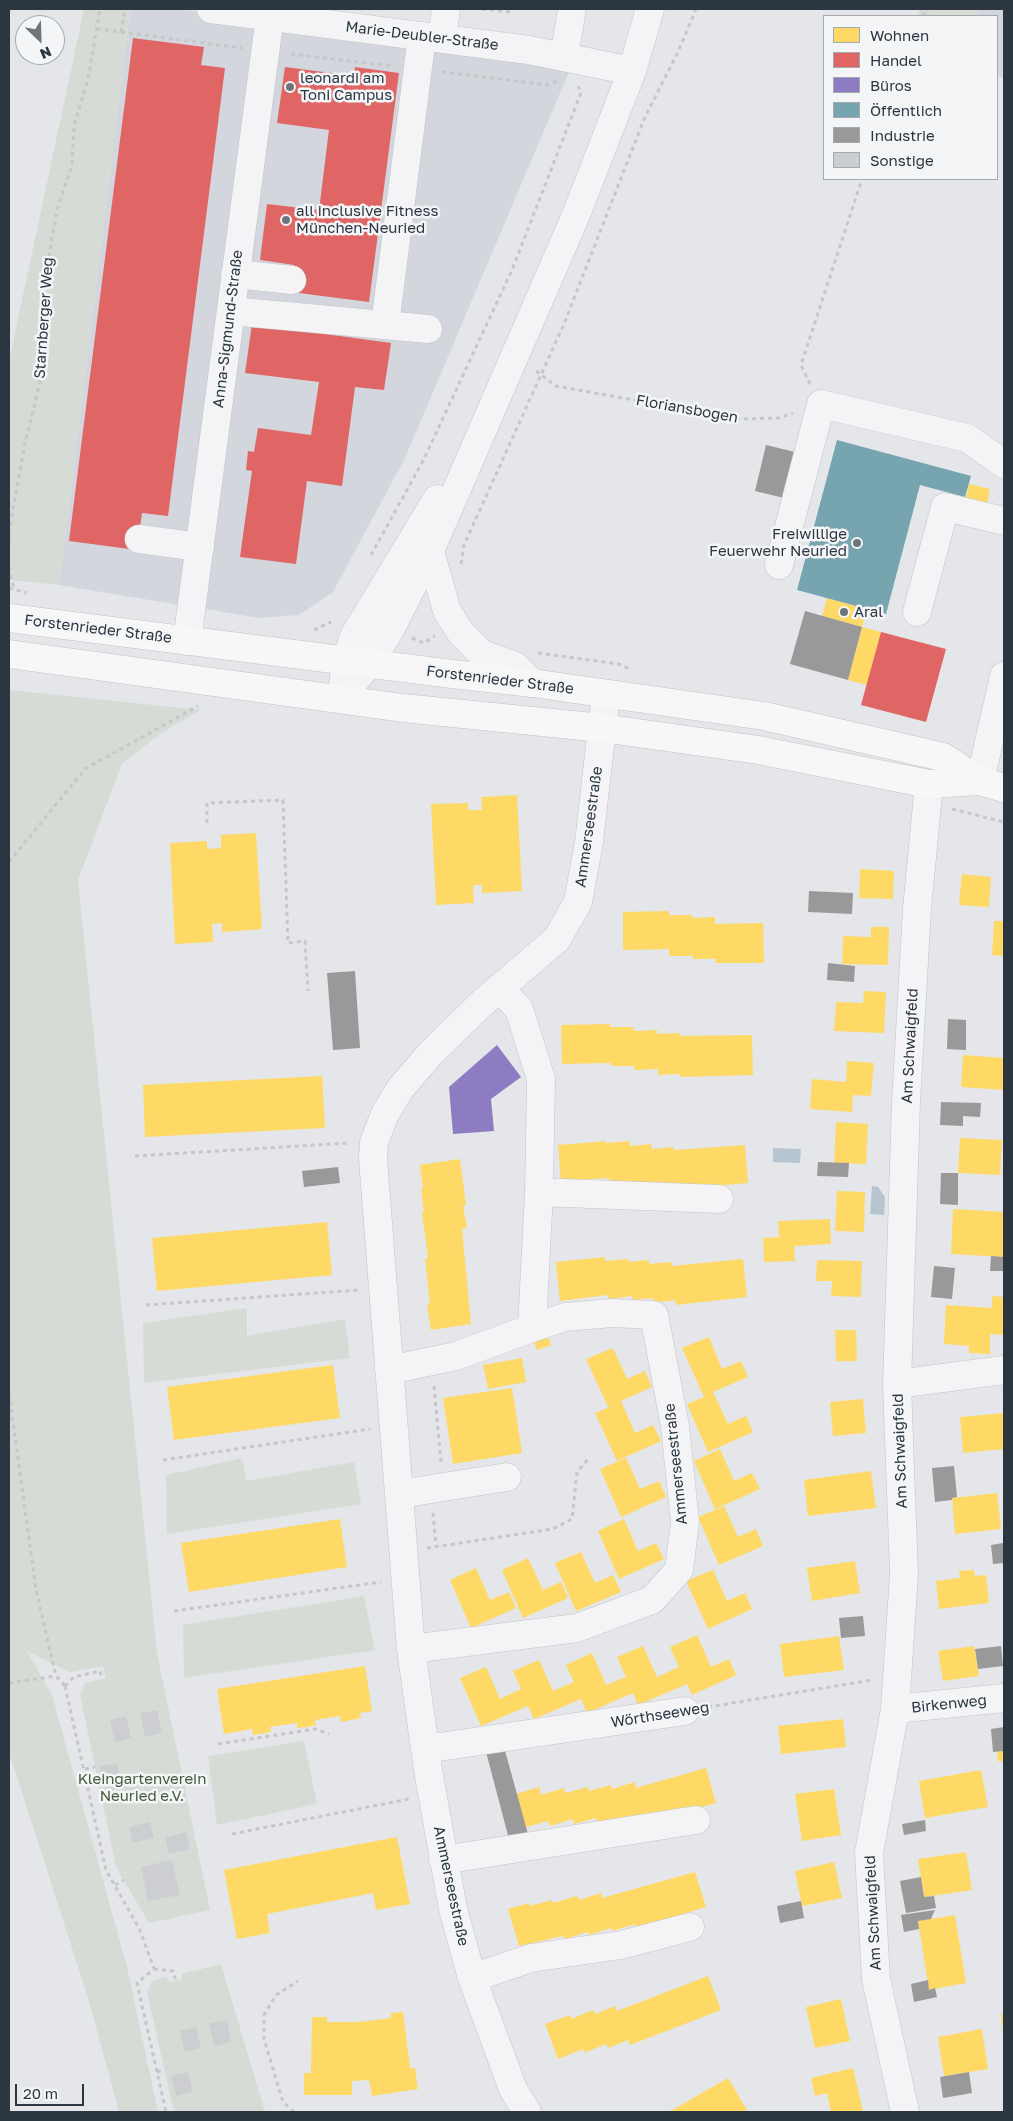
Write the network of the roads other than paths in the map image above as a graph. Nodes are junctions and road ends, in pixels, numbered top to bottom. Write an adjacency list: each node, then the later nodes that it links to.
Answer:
1 (212, 9): 5 (street, Marie-Deubler-Straße)
2 (446, 9): 6 (street)
3 (572, 9): 7 (street)
4 (650, 9): 8 (street)
5 (270, 16): 6 (street, Marie-Deubler-Straße); 9 (street, Anna-Sigmund-Straße)
6 (432, 37): 7 (street, Marie-Deubler-Straße); 12 (street)
7 (562, 68): 8 (street, Marie-Deubler-Straße)
8 (632, 71): 14 (street)
9 (236, 274): 10 (street); 11 (street, Anna-Sigmund-Straße)
10 (292, 280)
11 (231, 310): 12 (street); 18 (street, Anna-Sigmund-Straße)
12 (386, 326): 13 (street)
13 (428, 329)
14 (495, 404): 19 (street); 25 (street)
15 (1004, 464): 20 (street)
16 (1004, 521): 21 (street)
17 (139, 539): 18 (street)
18 (200, 547): 23 (street, Anna-Sigmund-Straße)
19 (430, 551): 25 (street); 27 (street)
20 (779, 564)
21 (917, 612)
22 (9, 618): 23 (main road, Forstenrieder Straße)
23 (188, 641): 25 (main road, Forstenrieder Straße)
24 (9, 654): 29 (main road)
25 (357, 662): 27 (main road, Forstenrieder Straße); 29 (street)
26 (1004, 676): 32 (street)
27 (532, 683): 28 (main road, Forstenrieder Straße)
28 (606, 694): 30 (street, Ammerseestraße); 32 (main road, Forstenrieder Straße)
29 (340, 698): 30 (main road)
30 (602, 728): 31 (main road); 33 (street, Ammerseestraße)
31 (930, 784): 32 (main road); 39 (street, Am Schwaigfeld)
32 (992, 785)
33 (499, 988): 34 (street); 37 (street, Ammerseestraße)
34 (539, 1192): 35 (street); 36 (street)
35 (719, 1200)
36 (532, 1328): 37 (street, Ammerseestraße); 42 (street, Ammerseestraße)
37 (389, 1370): 41 (street, Ammerseestraße)
38 (1004, 1370): 39 (street)
39 (897, 1384): 44 (street, Am Schwaigfeld)
40 (507, 1477): 41 (street)
41 (400, 1494): 42 (street, Ammerseestraße)
42 (411, 1649): 46 (street, Ammerseestraße)
43 (1004, 1698): 44 (street, Birkenweg)
44 (895, 1709): 52 (street, Am Schwaigfeld)
45 (685, 1711): 46 (street, Wörthseeweg)
46 (425, 1749): 48 (street, Ammerseestraße)
47 (696, 1820): 48 (street)
48 (443, 1860): 50 (street, Ammerseestraße)
49 (690, 1927): 50 (street)
50 (472, 1978): 51 (street, Ammerseestraße)
51 (527, 2112)
52 (905, 2112)

